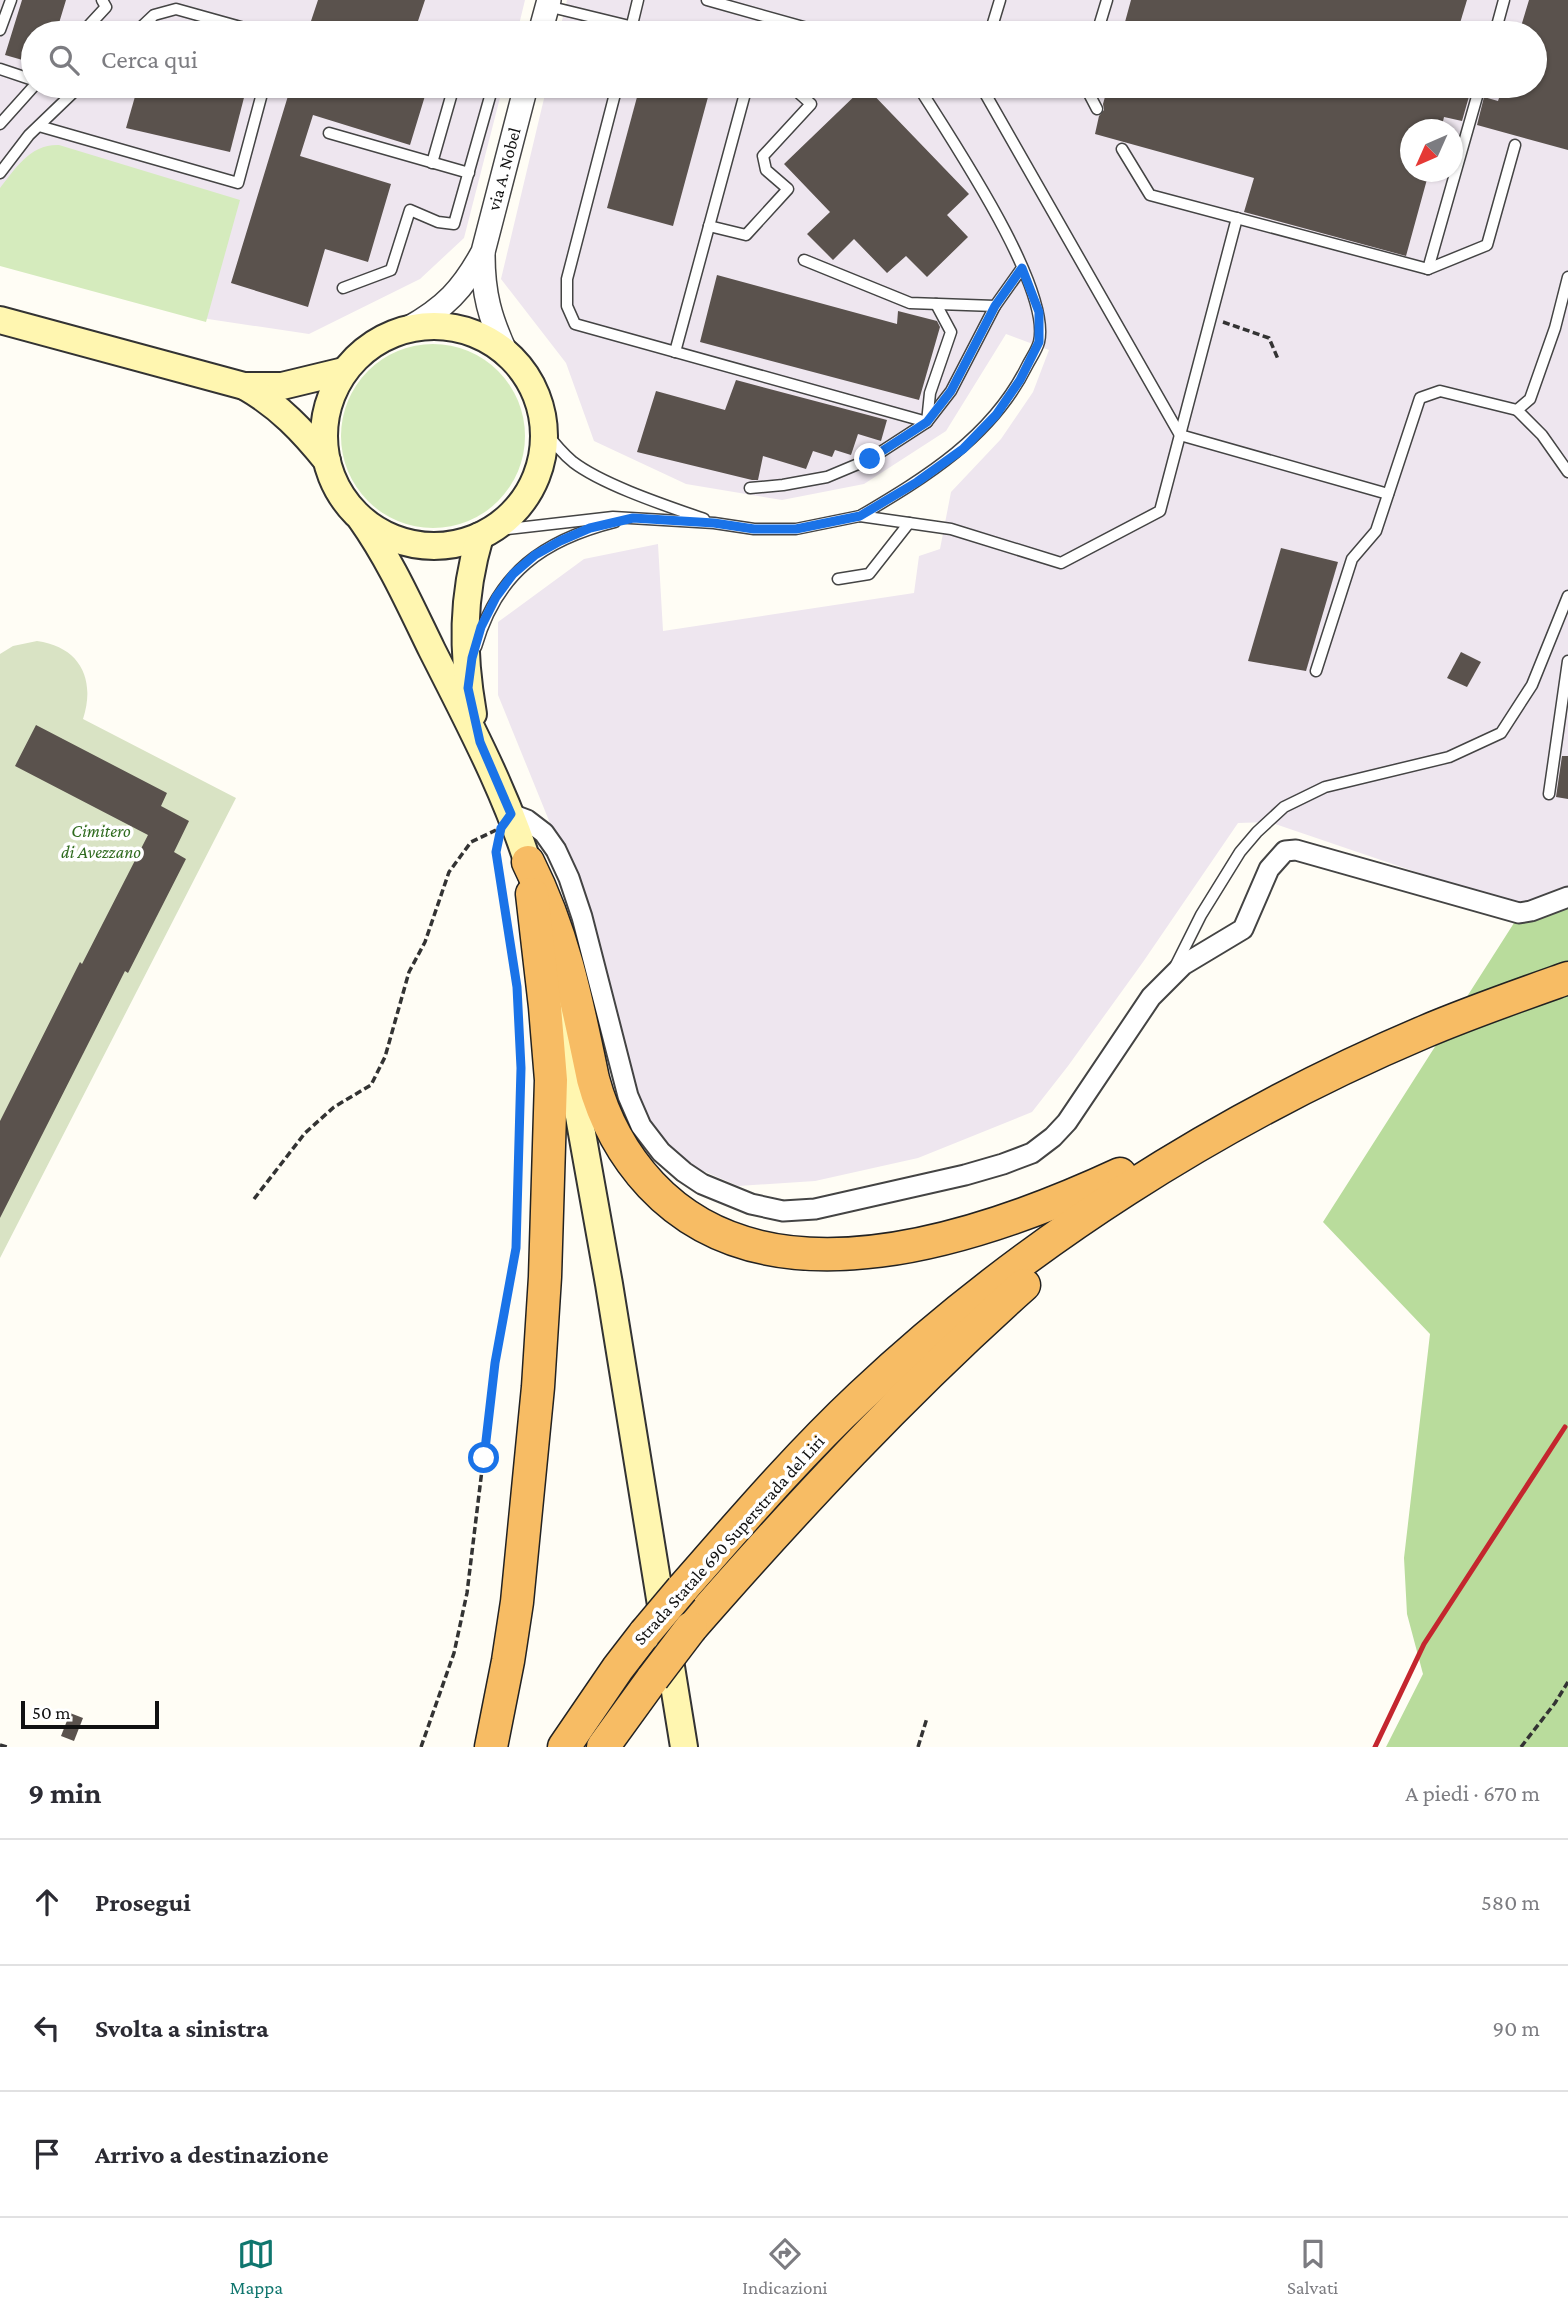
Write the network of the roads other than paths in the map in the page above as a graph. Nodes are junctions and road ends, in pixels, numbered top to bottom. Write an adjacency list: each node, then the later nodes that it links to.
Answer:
1 (11, 0): 19 (lane)
2 (102, 0): 9 (lane)
3 (638, 0): 14 (lane)
4 (707, 0): 15 (lane)
5 (1000, 0): 16 (lane)
6 (1107, 0): 17 (lane)
7 (1504, 0): 18 (lane)
8 (548, 3): 12 (street); 13 (lane)
9 (93, 21)
10 (148, 21): 11 (lane)
11 (219, 21)
12 (543, 21)
13 (605, 21)
14 (633, 21)
15 (782, 21)
16 (994, 21)
17 (1101, 21)
18 (1498, 21)
19 (0, 30)
20 (0, 69): 21 (lane)
21 (21, 76)
22 (23, 98): 36 (lane)
23 (68, 98): 37 (lane)
24 (261, 98): 37 (lane)
25 (451, 98): 41 (lane)
26 (490, 98): 43 (lane)
27 (523, 98): 46 (street, via A. Nobel)
28 (614, 98): 57 (lane)
29 (744, 98): 45 (lane)
30 (804, 98): 45 (lane)
31 (925, 98): 48 (lane)
32 (988, 98): 64 (lane)
33 (1091, 98): 35 (lane)
34 (1477, 98): 49 (lane)
35 (1097, 109)
36 (0, 124)
37 (39, 126): 42 (lane)
38 (329, 134): 41 (lane)
39 (1515, 145): 49 (lane)
40 (1122, 149): 44 (lane)
41 (432, 163): 43 (lane)
42 (0, 173)
43 (468, 173): 51 (lane)
44 (1237, 218): 49 (lane); 64 (lane)
45 (709, 226): 57 (lane)
46 (483, 252): 56 (street); 58 (street)
47 (804, 260): 53 (lane)
48 (1022, 268): 54 (lane); 69 (lane)
49 (1428, 269)
50 (1568, 277): 52 (lane)
51 (343, 288)
52 (1565, 301): 61 (lane)
53 (936, 304): 54 (lane); 62 (lane)
54 (995, 306): 62 (lane)
55 (0, 320): 60 (main road)
56 (407, 329): 58 (main road); 59 (main road)
57 (675, 352): 62 (lane)
58 (506, 353): 63 (main road)
59 (344, 372): 60 (main road); 65 (main road)
60 (244, 386): 65 (main road)
61 (1517, 410): 66 (lane); 68 (lane)
62 (927, 422): 67 (lane)
63 (544, 430): 72 (lane); 74 (main road)
64 (1180, 435): 68 (lane); 73 (lane)
65 (327, 461): 71 (main road)
66 (1568, 472)
67 (750, 488)
68 (1388, 494): 78 (lane)
69 (860, 516): 72 (lane); 73 (lane)
70 (633, 518): 72 (lane); 74 (lane); 79 (lane)
71 (361, 519): 74 (main road); 80 (main road)
72 (714, 523)
73 (909, 523): 75 (lane)
74 (485, 533): 79 (main road)
75 (838, 579)
76 (1568, 596): 85 (lane)
77 (1568, 661): 81 (lane)
78 (1316, 671)
79 (468, 688): 80 (main road)
80 (480, 742): 82 (main road)
81 (1549, 794)
82 (511, 814): 83 (main road); 85 (street)
83 (528, 862): 87 (highway); 88 (highway); 91 (main road)
84 (1568, 897): 85 (street)
85 (1172, 974)
86 (1568, 978): 87 (highway, Strada Statale 690 Superstrada del Liri)
87 (1296, 1092): 89 (highway, Strada Statale 690 Superstrada del Liri, bridge); 90 (highway, Strada Statale 690 Superstrada del Liri, bridge)
88 (491, 1747)
89 (564, 1747)
90 (603, 1747)
91 (684, 1747)

